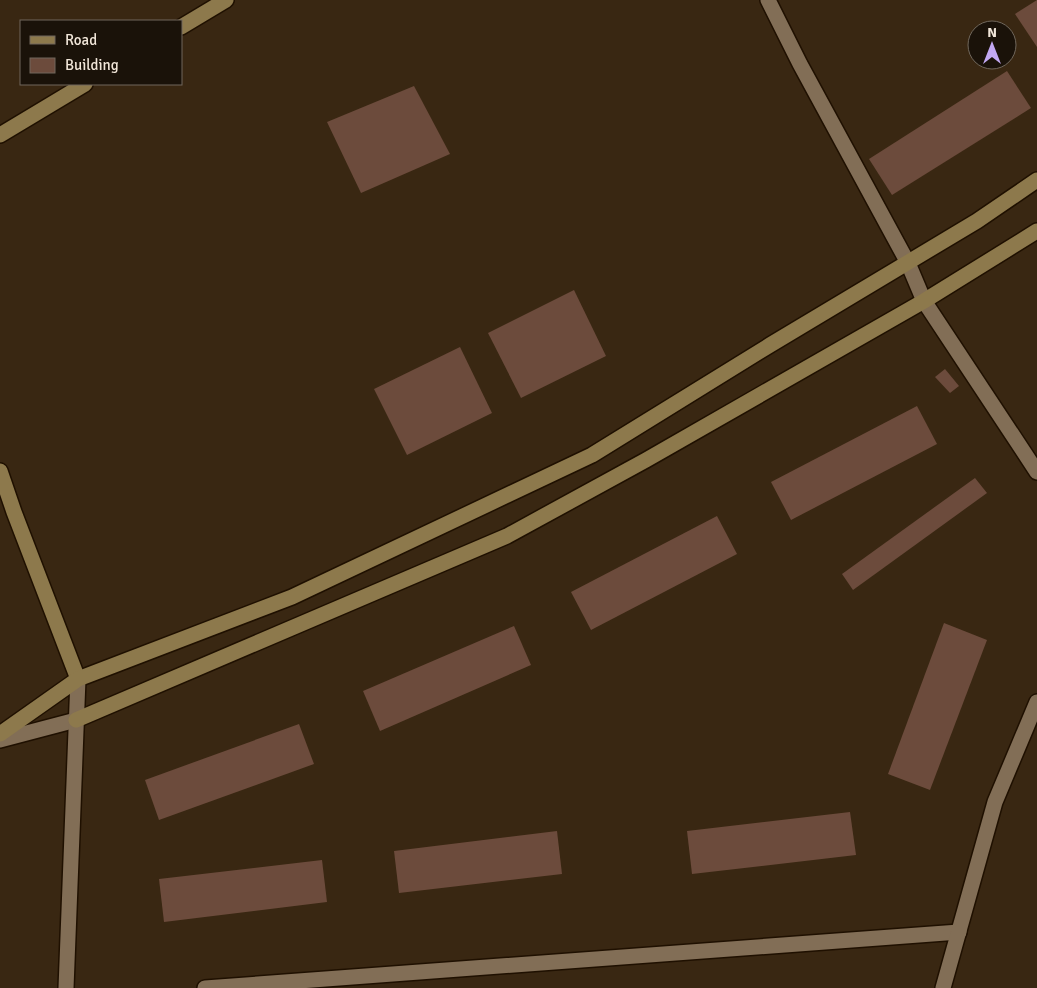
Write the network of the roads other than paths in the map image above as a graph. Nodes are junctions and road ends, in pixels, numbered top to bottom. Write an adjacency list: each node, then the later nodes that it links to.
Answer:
1 (226, 0): 3 (street)
2 (768, 0): 8 (street)
3 (182, 26)
4 (83, 85): 5 (street)
5 (0, 134)
6 (1037, 180): 8 (street)
7 (1037, 231): 9 (street)
8 (908, 263): 9 (street); 12 (street)
9 (924, 301): 11 (street); 14 (street)
10 (0, 471): 12 (street)
11 (1037, 472)
12 (78, 679): 14 (street); 15 (street)
13 (1037, 702): 17 (street)
14 (76, 720): 16 (street); 18 (street)
15 (0, 734)
16 (0, 740)
17 (959, 932): 19 (street); 20 (street)
18 (66, 988)
19 (205, 988)
20 (943, 988)

